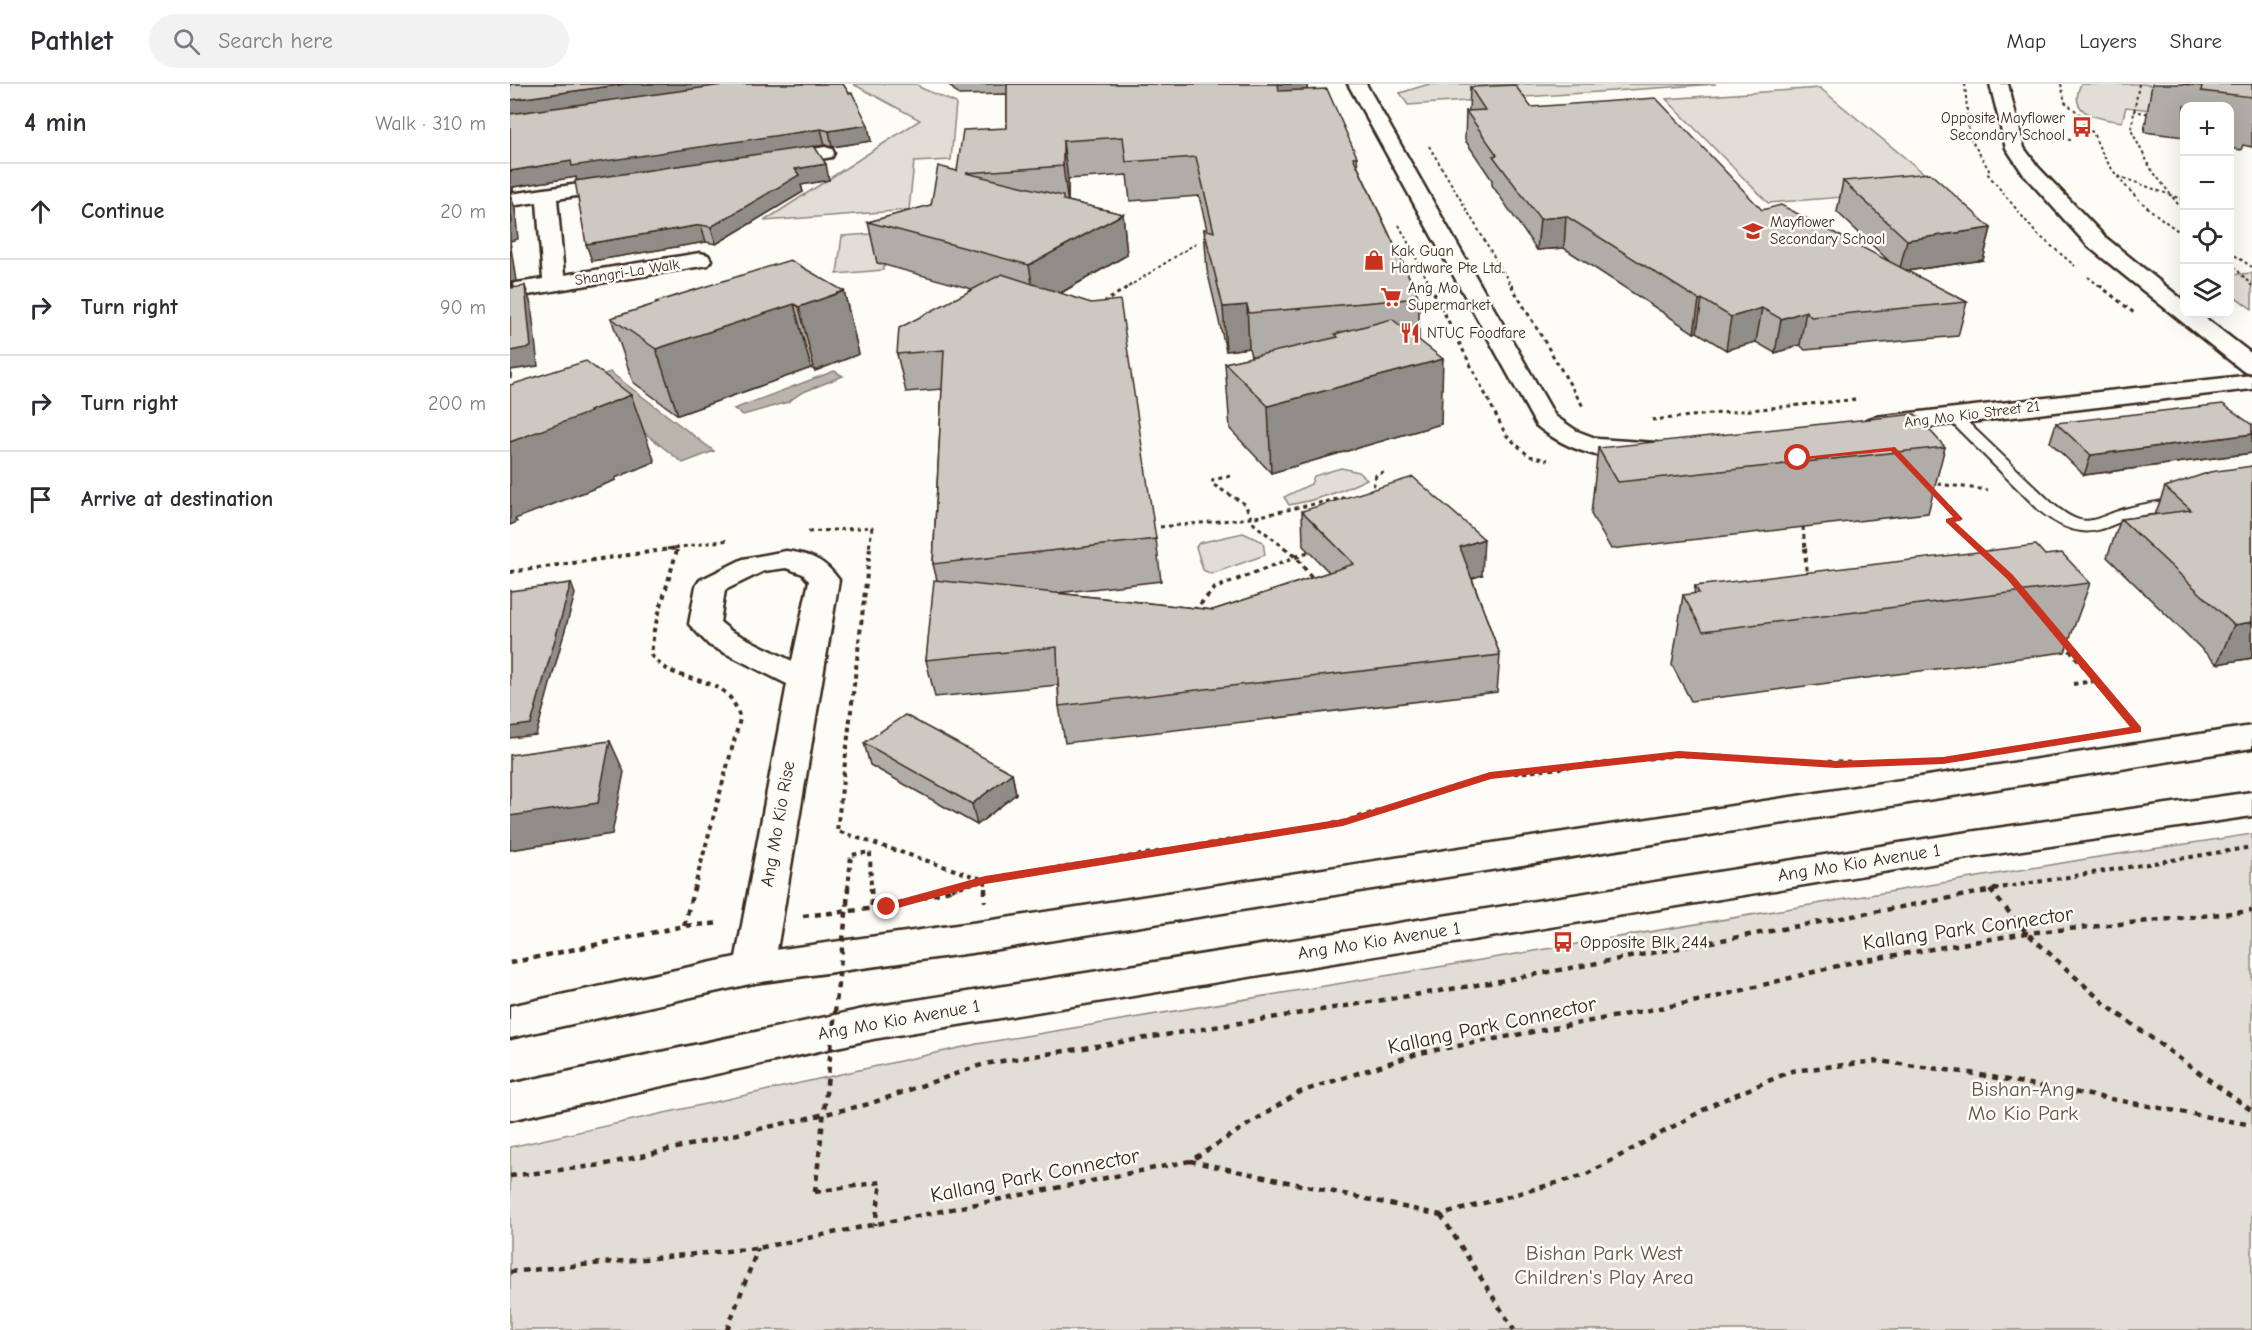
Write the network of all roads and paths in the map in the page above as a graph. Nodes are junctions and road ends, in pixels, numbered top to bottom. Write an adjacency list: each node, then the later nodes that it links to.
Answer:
1 (1357, 84): 45 (main road)
2 (1965, 84): 34 (path)
3 (1999, 84): 33 (main road)
4 (2020, 84): 9 (main road)
5 (2061, 84): 14 (path)
6 (2139, 84): 7 (path)
7 (2133, 111): 8 (path); 16 (path)
8 (2154, 114)
9 (2032, 138): 10 (path); 30 (main road)
10 (2073, 141)
11 (1428, 146): 41 (path)
12 (825, 153): 13 (main road)
13 (755, 164)
14 (2118, 176): 16 (path); 22 (path)
15 (638, 181): 17 (main road)
16 (2167, 191): 18 (path); 20 (path)
17 (547, 195): 19 (main road); 28 (main road, Shangri-La Walk)
18 (2180, 198)
19 (510, 200)
20 (2182, 210)
21 (1397, 221): 46 (path)
22 (2180, 232)
23 (1198, 242): 32 (path)
24 (2234, 255): 27 (path)
25 (700, 260): 28 (main road, Shangri-La Walk)
26 (2232, 264): 29 (path)
27 (2252, 267)
28 (554, 284): 31 (main road, Shangri-La Walk)
29 (2252, 286)
30 (2180, 289)
31 (510, 291)
32 (1098, 306)
33 (2180, 309)
34 (2141, 318)
35 (2191, 318): 38 (main road)
36 (2218, 318): 37 (main road)
37 (2252, 343)
38 (2252, 366)
39 (2252, 382): 42 (main road, Ang Mo Kio Street 21)
40 (1870, 398): 43 (path)
41 (1591, 412)
42 (1954, 417): 44 (main road, Ang Mo Kio Street 21); 52 (lane)
43 (1641, 421)
44 (1847, 429)
45 (1670, 447)
46 (1552, 461)
47 (1384, 472): 50 (path)
48 (1230, 476): 53 (path)
49 (1994, 491): 61 (path)
50 (1359, 494)
51 (1348, 497): 53 (path)
52 (2195, 501)
53 (1251, 518): 54 (path); 60 (path)
54 (1160, 527)
55 (1803, 527): 63 (path)
56 (802, 533): 75 (path)
57 (734, 540): 58 (path)
58 (677, 550): 62 (path); 80 (path)
59 (1309, 552): 60 (path)
60 (1296, 557): 64 (path); 65 (path)
61 (1993, 561)
62 (510, 572)
63 (1807, 583)
64 (1327, 584)
65 (1193, 612)
66 (2059, 638): 68 (path)
67 (804, 680): 79 (main road, Ang Mo Kio Rise)
68 (2094, 681): 69 (path); 70 (path)
69 (2073, 684)
70 (2126, 731)
71 (2252, 737): 83 (main road)
72 (1860, 763): 75 (path)
73 (2252, 804): 85 (main road, Ang Mo Kio Avenue 1)
74 (2252, 847): 76 (path)
75 (985, 880): 77 (path)
76 (1990, 890): 81 (path); 89 (path)
77 (872, 909): 79 (path); 91 (path, bridge)
78 (2252, 911): 81 (path, Kallang Park Connector)
79 (760, 920): 80 (path); 83 (main road, Ang Mo Kio Rise)
80 (684, 926): 82 (path)
81 (2027, 933): 86 (path); 88 (path, Kallang Park Connector)
82 (510, 963)
83 (754, 968): 84 (main road)
84 (510, 1022)
85 (510, 1101)
86 (2252, 1111)
87 (2252, 1125): 90 (path)
88 (1190, 1161): 90 (path); 91 (path, Kallang Park Connector)
89 (510, 1176)
90 (1441, 1215): 95 (path)
91 (875, 1225): 92 (path, Kallang Park Connector)
92 (758, 1248): 93 (path, Kallang Park Connector); 94 (path)
93 (510, 1272)
94 (727, 1330)
95 (1514, 1330)

